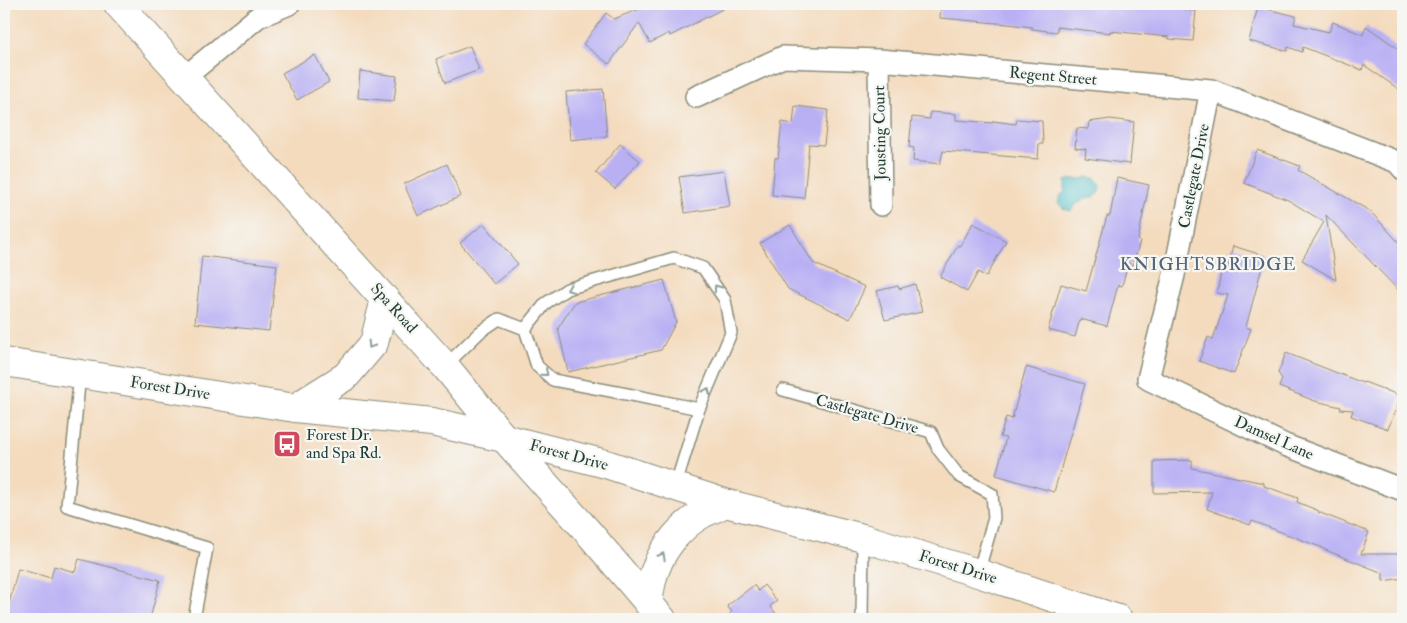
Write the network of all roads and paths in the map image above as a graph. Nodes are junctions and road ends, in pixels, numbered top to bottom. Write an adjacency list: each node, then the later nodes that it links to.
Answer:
1 (118, 4): 4 (main road, Spa Road)
2 (289, 4): 4 (street)
3 (879, 60): 5 (street, Regent Street); 6 (street, Regent Street); 8 (street, Jousting Court)
4 (185, 77): 9 (main road, Spa Road)
5 (1211, 90): 7 (street, Regent Street); 14 (street, Castlegate Drive)
6 (696, 97)
7 (1403, 169)
8 (881, 205)
9 (386, 299): 12 (main road, Spa Road); 16 (main road, one-way to 16)
10 (525, 329): 12 (lane); 17 (lane, one-way to 17); 17 (lane, one-way to 10)
11 (4, 362): 13 (main road, Forest Drive)
12 (445, 366): 18 (main road, Spa Road)
13 (80, 374): 16 (main road, Forest Drive); 26 (lane)
14 (1148, 379): 20 (street, Damsel Lane)
15 (782, 390): 23 (lane, Castlegate Drive)
16 (295, 408): 18 (main road, Forest Drive)
17 (699, 409): 19 (lane)
18 (504, 438): 19 (main road, Forest Drive); 24 (main road, Spa Road)
19 (675, 487): 21 (main road, Forest Drive)
20 (1403, 490)
21 (725, 503): 22 (main road, Forest Drive); 24 (main road, one-way to 21)
22 (863, 538): 23 (main road, Forest Drive); 27 (lane)
23 (978, 573): 25 (main road, Forest Drive)
24 (655, 611)
25 (1064, 611): 28 (main road, Forest Drive)
26 (194, 619)
27 (862, 619)
28 (1118, 619)

